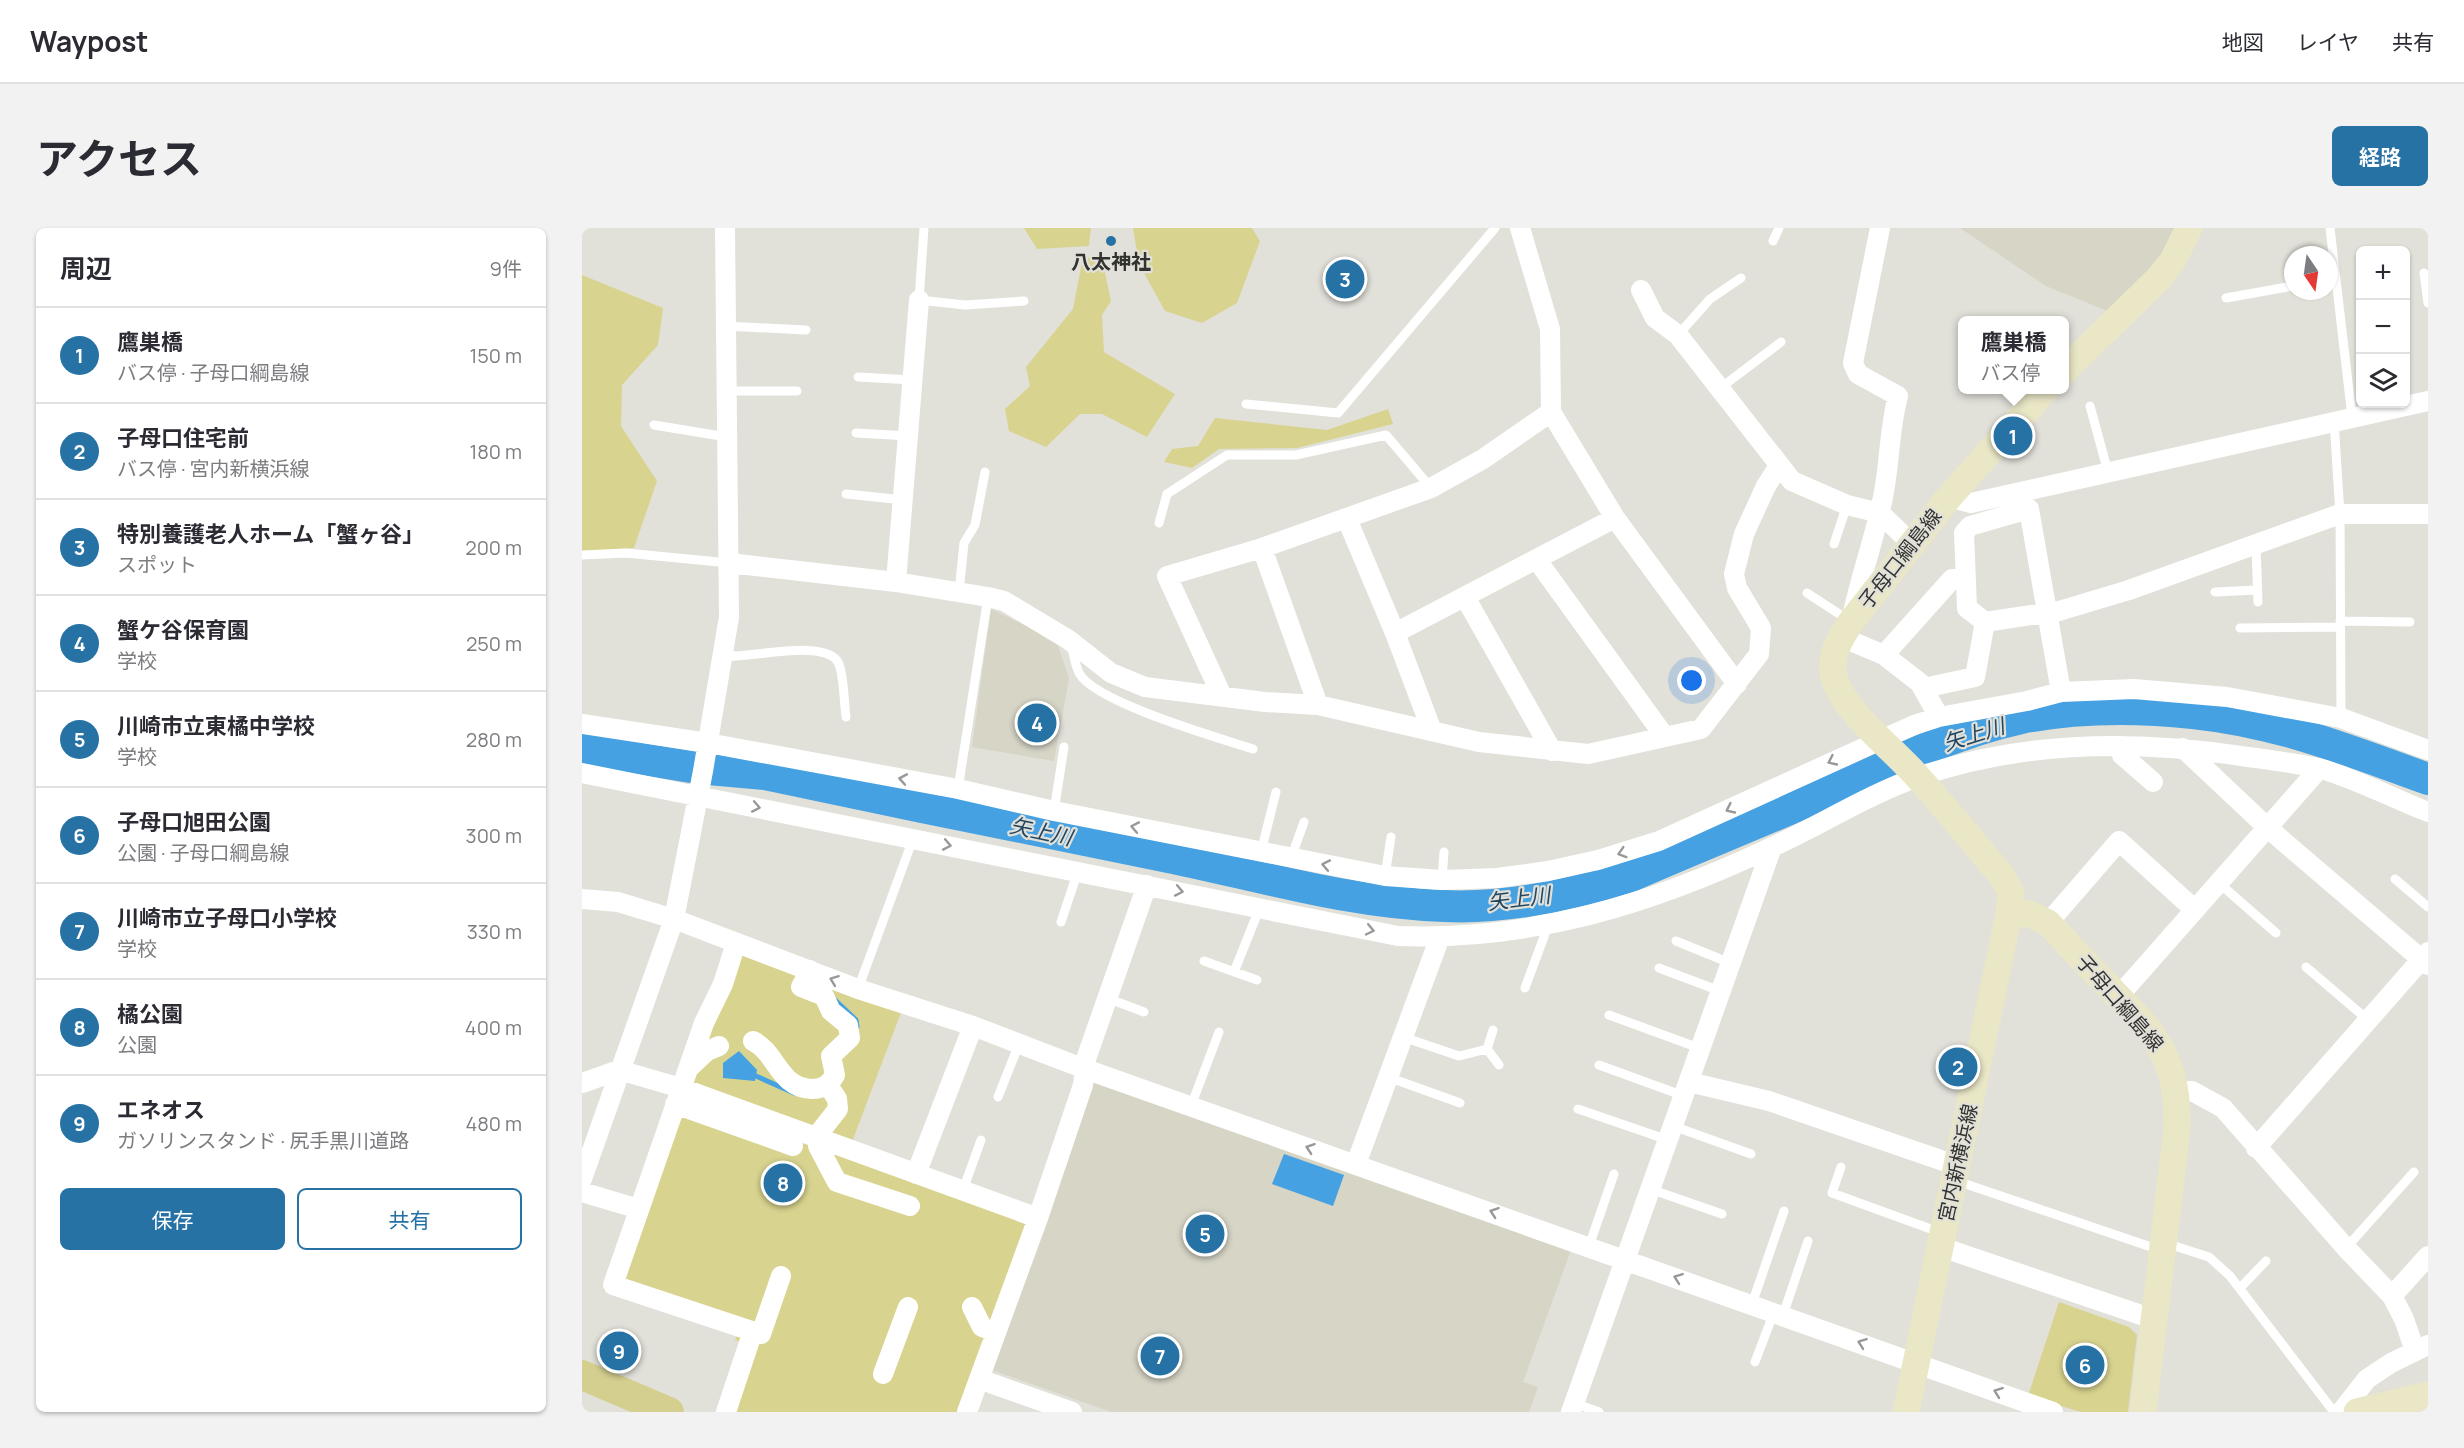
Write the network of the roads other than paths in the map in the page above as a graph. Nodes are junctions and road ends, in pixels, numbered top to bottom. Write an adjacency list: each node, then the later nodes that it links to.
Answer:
1 (724, 228): 20 (street)
2 (924, 228): 16 (lane)
3 (1495, 228): 32 (lane)
4 (1520, 228): 34 (street)
5 (1779, 228): 9 (lane)
6 (1880, 228): 48 (street)
7 (2189, 228): 24 (main road)
8 (2330, 228): 10 (lane)
9 (1773, 241)
10 (2331, 246)
11 (2424, 273): 19 (lane)
12 (1741, 278): 22 (lane)
13 (2284, 288): 15 (lane)
14 (1641, 290): 22 (street)
15 (2226, 298)
16 (920, 300): 18 (lane); 26 (street)
17 (2334, 300): 35 (lane)
18 (1024, 301)
19 (2428, 303)
20 (724, 326): 21 (lane); 29 (street)
21 (806, 330)
22 (1677, 335): 27 (street)
23 (1781, 342): 27 (lane)
24 (2069, 366)
25 (858, 377): 26 (lane)
26 (913, 380): 38 (street)
27 (1719, 389): 40 (street)
28 (797, 391): 29 (lane)
29 (726, 392): 39 (street)
30 (2041, 394): 45 (main road, 子母口綱島線)
31 (2428, 401): 35 (street)
32 (1246, 404)
33 (2090, 406): 42 (lane)
34 (1551, 412): 43 (street); 51 (street)
35 (2343, 419): 42 (street); 49 (lane)
36 (654, 425): 39 (lane)
37 (856, 433): 38 (lane)
38 (909, 436): 46 (street)
39 (727, 437): 60 (street)
40 (1779, 466): 47 (street); 80 (street)
41 (985, 472): 64 (lane)
42 (2108, 472): 45 (street)
43 (1431, 488): 52 (street); 53 (lane)
44 (846, 494): 46 (lane)
45 (1949, 497): 55 (main road, 子母口綱島線)
46 (904, 500): 62 (street)
47 (1848, 505): 48 (street); 54 (lane)
48 (1880, 513): 55 (street); 75 (street)
49 (2340, 514): 50 (street); 56 (street); 73 (lane)
50 (2428, 514)
51 (1615, 518): 59 (street); 80 (street)
52 (1347, 519): 57 (street); 76 (street)
53 (1159, 523)
54 (1834, 544)
55 (1912, 544): 75 (main road, 子母口綱島線)
56 (2256, 544): 63 (lane); 70 (street)
57 (1262, 548): 83 (street); 84 (street)
58 (582, 555): 60 (lane)
59 (1537, 560): 68 (street); 90 (street)
60 (729, 563): 62 (street); 79 (street)
61 (1966, 580): 70 (street); 71 (street); 78 (street)
62 (896, 582): 64 (street)
63 (2258, 590): 65 (lane); 69 (lane)
64 (958, 592): 67 (street)
65 (2215, 592)
66 (1807, 593): 75 (lane)
67 (988, 597): 77 (street); 103 (lane)
68 (1465, 597): 76 (street); 98 (street)
69 (2258, 602)
70 (2046, 614): 71 (street); 82 (street)
71 (1985, 621): 81 (street)
72 (2410, 622): 73 (lane)
73 (2340, 624): 74 (lane); 87 (lane)
74 (2240, 628)
75 (1846, 629): 78 (street); 91 (main road, 子母口綱島線)
76 (1395, 633): 89 (street)
77 (1069, 640): 83 (street); 96 (lane)
78 (1884, 655): 81 (street)
79 (722, 656): 85 (lane); 92 (street)
80 (1737, 684): 90 (street)
81 (1926, 692): 86 (street)
82 (2061, 692): 86 (street); 87 (street)
83 (1221, 694): 84 (street)
84 (1318, 705): 89 (street)
85 (846, 717)
86 (1939, 717): 91 (street)
87 (2341, 718): 97 (street)
88 (582, 723): 92 (street)
89 (1432, 731): 98 (street)
90 (1665, 737): 98 (street)
91 (1883, 740): 101 (main road, 子母口綱島線); 119 (street, one-way to 119)
92 (708, 743): 103 (street, one-way to 92); 105 (street)
93 (2122, 746): 95 (street); 101 (street); 102 (street)
94 (1064, 747): 106 (lane)
95 (2183, 748): 99 (street); 109 (street)
96 (1253, 749)
97 (2428, 750)
98 (1552, 752)
99 (2319, 769): 107 (street); 109 (street)
100 (582, 773): 105 (street)
101 (1917, 775): 112 (street); 126 (main road)
102 (2153, 782)
103 (958, 789): 106 (street)
104 (1276, 792): 113 (lane)
105 (698, 796): 111 (street, one-way to 111); 127 (street)
106 (1054, 811): 113 (street, one-way to 106)
107 (2428, 812)
108 (1304, 822): 115 (lane)
109 (2269, 829): 120 (street); 135 (street)
110 (1391, 837): 117 (lane)
111 (913, 839): 116 (street, one-way to 116); 145 (lane)
112 (1772, 847): 130 (street); 137 (street)
113 (1261, 852): 115 (street)
114 (1444, 852): 119 (lane)
115 (1291, 858): 117 (street, one-way to 115)
116 (1078, 871): 121 (street); 128 (lane)
117 (1385, 876): 119 (street)
118 (2395, 879): 124 (lane)
119 (1442, 880)
120 (2219, 883): 125 (street); 131 (lane)
121 (1147, 885): 123 (street, one-way to 123); 148 (street)
122 (582, 898): 127 (street)
123 (1260, 907): 132 (street, one-way to 132); 141 (lane)
124 (2428, 907)
125 (2195, 910): 129 (street); 147 (street)
126 (2010, 913): 129 (main road, 子母口綱島線); 185 (main road, 宮内新横浜線)
127 (674, 919): 134 (street); 164 (street)
128 (1060, 922)
129 (2048, 923): 147 (main road, 子母口綱島線)
130 (1543, 926): 132 (street); 144 (lane)
131 (2276, 933)
132 (1437, 937): 155 (street)
133 (1676, 941): 137 (lane)
134 (734, 951): 140 (street); 143 (street); 170 (street)
135 (2426, 959): 151 (street)
136 (1204, 961): 141 (lane)
137 (1730, 963): 146 (street)
138 (2306, 967): 151 (lane)
139 (1659, 968): 146 (lane)
140 (810, 970): 145 (street, one-way to 140); 168 (street)
141 (1234, 972): 142 (lane)
142 (1257, 980)
143 (742, 982)
144 (1525, 988)
145 (858, 989): 152 (street)
146 (1720, 991): 159 (street)
147 (2118, 997): 169 (main road, 子母口綱島線)
148 (1107, 998): 149 (lane); 163 (street)
149 (1144, 1012)
150 (1609, 1015): 159 (lane)
151 (2368, 1020): 179 (street)
152 (973, 1026): 157 (street); 186 (street)
153 (1493, 1030): 160 (lane)
154 (1219, 1032): 173 (lane)
155 (1403, 1037): 160 (lane); 165 (street)
156 (753, 1041): 168 (street)
157 (1019, 1043): 163 (street); 171 (lane)
158 (719, 1046): 170 (street)
159 (1699, 1048): 167 (street)
160 (1486, 1049): 161 (lane)
161 (1499, 1065)
162 (1599, 1065): 167 (lane)
163 (1085, 1069): 173 (street); 197 (street)
164 (620, 1070): 166 (street); 170 (street); 188 (street)
165 (1388, 1077): 172 (lane); 182 (street)
166 (582, 1083)
167 (1687, 1089): 175 (street); 185 (street)
168 (831, 1090): 178 (street)
169 (2176, 1091): 179 (street); 201 (main road, 子母口綱島線)
170 (682, 1092): 176 (street); 178 (street); 194 (street)
171 (998, 1097)
172 (1460, 1103)
173 (1191, 1106): 182 (street, one-way to 173)
174 (1578, 1109): 175 (lane)
175 (1671, 1133): 180 (lane); 189 (street)
176 (680, 1134)
177 (981, 1140): 190 (lane)
178 (803, 1142): 181 (street); 192 (street)
179 (2256, 1148): 202 (street)
180 (1751, 1154)
181 (878, 1159): 186 (street); 192 (street)
182 (1356, 1164): 200 (street, one-way to 182)
183 (1841, 1167): 198 (lane)
184 (2414, 1172): 202 (lane)
185 (1956, 1173): 198 (main road, 宮内新横浜線); 201 (lane)
186 (916, 1174): 190 (street)
187 (1614, 1174): 200 (lane)
188 (582, 1179)
189 (1650, 1189): 196 (lane); 204 (street)
190 (963, 1190): 197 (street)
191 (582, 1192): 194 (street)
192 (876, 1195): 193 (street)
193 (910, 1206)
194 (639, 1209): 214 (street)
195 (1784, 1211): 209 (lane)
196 (1722, 1214)
197 (1038, 1218): 215 (street)
198 (1943, 1240): 213 (street); 218 (main road, 宮内新横浜線)
199 (1808, 1241): 212 (lane)
200 (1589, 1246): 204 (street)
201 (2162, 1247): 207 (lane); 213 (main road, 子母口綱島線)
202 (2346, 1248): 208 (street)
203 (2428, 1256): 208 (street)
204 (1625, 1259): 209 (street, one-way to 204); 224 (street)
205 (2266, 1261): 207 (lane)
206 (781, 1276): 214 (street)
207 (2240, 1288): 234 (lane)
208 (2392, 1296): 216 (street)
209 (1752, 1304): 212 (street)
210 (908, 1307): 219 (street)
211 (972, 1307): 215 (street)
212 (1778, 1313): 217 (lane); 218 (street, one-way to 212)
213 (2153, 1319): 233 (main road, 子母口綱島線)
214 (753, 1331): 227 (street)
215 (995, 1332): 221 (street)
216 (2422, 1348): 235 (street)
217 (1755, 1362)
218 (1917, 1362): 231 (main road, 宮内新横浜線); 232 (street, one-way to 218)
219 (883, 1374)
220 (582, 1375): 226 (main road)
221 (979, 1379): 228 (street); 229 (street)
222 (582, 1391): 225 (main road)
223 (2428, 1395): 236 (main road)
224 (1573, 1407): 230 (lane)
225 (630, 1412)
226 (669, 1412)
227 (726, 1412)
228 (967, 1412)
229 (1072, 1412)
230 (1599, 1412)
231 (1906, 1412)
232 (2053, 1412)
233 (2143, 1412)
234 (2334, 1412)
235 (2341, 1412)
236 (2357, 1412)

